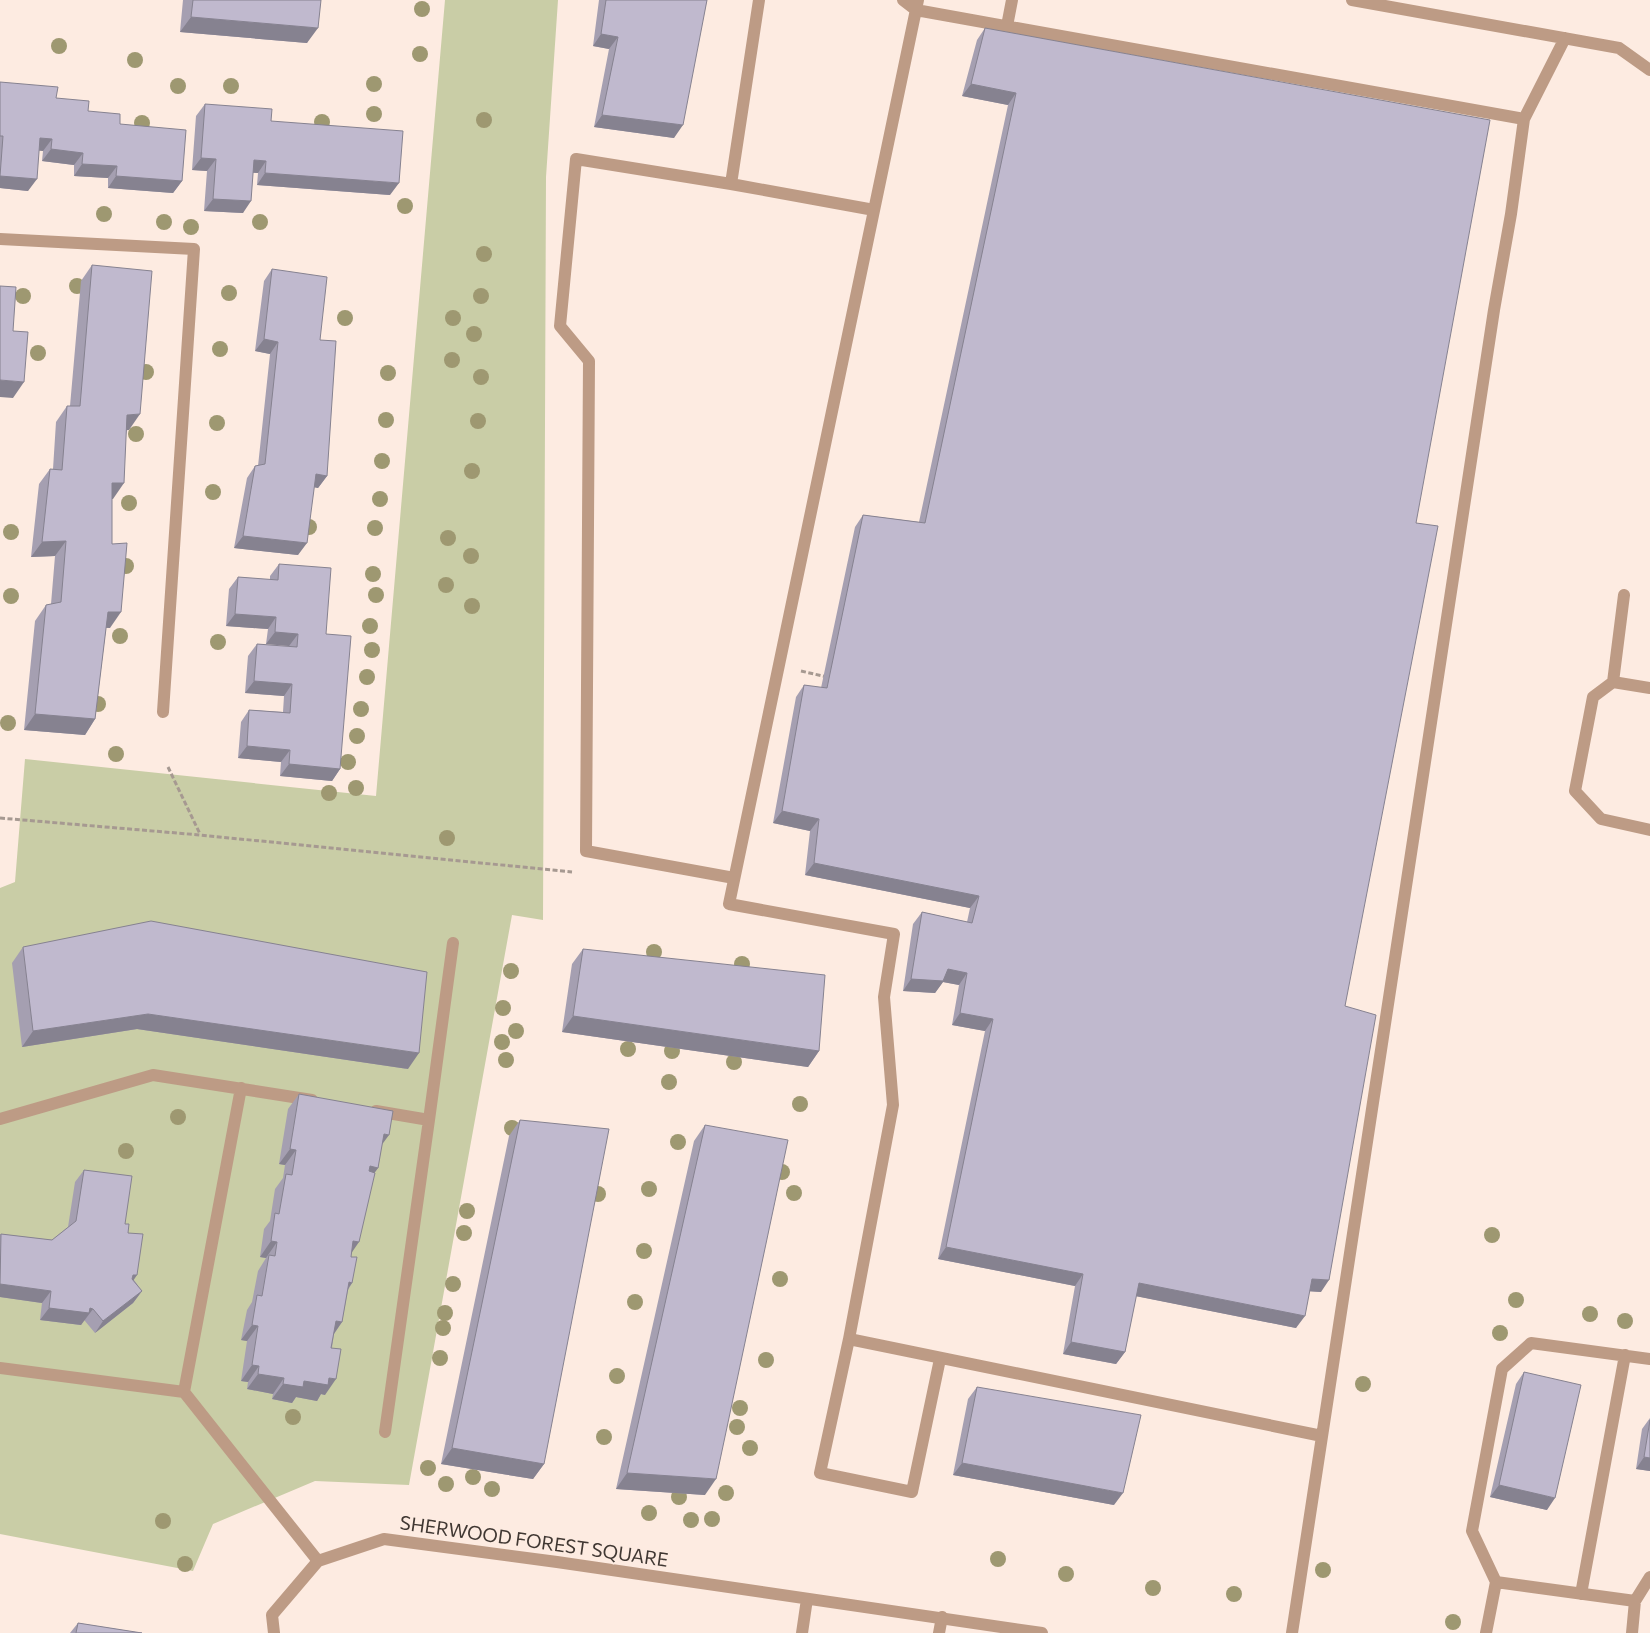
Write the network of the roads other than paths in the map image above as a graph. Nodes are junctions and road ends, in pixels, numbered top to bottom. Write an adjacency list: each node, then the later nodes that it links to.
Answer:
1 (759, 0): 10 (street)
2 (903, 0): 5 (street)
3 (1012, 0): 6 (street)
4 (1352, 0): 7 (street)
5 (917, 5): 6 (street); 11 (street)
6 (1007, 26): 9 (street)
7 (1565, 38): 8 (street); 9 (street)
8 (1650, 70)
9 (1524, 119): 32 (street)
10 (731, 184): 11 (street); 18 (street)
11 (874, 210): 18 (street)
12 (0, 239): 16 (street)
13 (1624, 594): 14 (street)
14 (1613, 682): 15 (street); 17 (street)
15 (1650, 688)
16 (163, 712)
17 (1650, 830)
18 (734, 878): 25 (street)
19 (453, 943): 24 (street)
20 (241, 1088): 21 (street); 23 (street); 30 (street)
21 (326, 1103)
22 (363, 1109): 24 (street)
23 (0, 1119)
24 (429, 1120): 31 (street)
25 (849, 1339): 28 (street); 28 (street)
26 (1625, 1355): 27 (street); 35 (street); 36 (street)
27 (1650, 1358)
28 (940, 1359): 32 (street)
29 (0, 1368): 30 (street)
30 (184, 1392): 33 (street)
31 (384, 1432)
32 (1322, 1436): 44 (street)
33 (318, 1561): 37 (street, SHERWOOD FOREST SQUARE); 40 (street)
34 (1650, 1578): 38 (street)
35 (1496, 1582): 36 (street); 45 (street)
36 (1581, 1594): 38 (street)
37 (807, 1599): 39 (street, SHERWOOD FOREST SQUARE); 41 (street)
38 (1635, 1602): 46 (street)
39 (942, 1617): 42 (street); 43 (street, SHERWOOD FOREST SQUARE)
40 (274, 1633)
41 (802, 1633)
42 (939, 1633)
43 (1042, 1633)
44 (1292, 1633)
45 (1486, 1633)
46 (1632, 1633)

